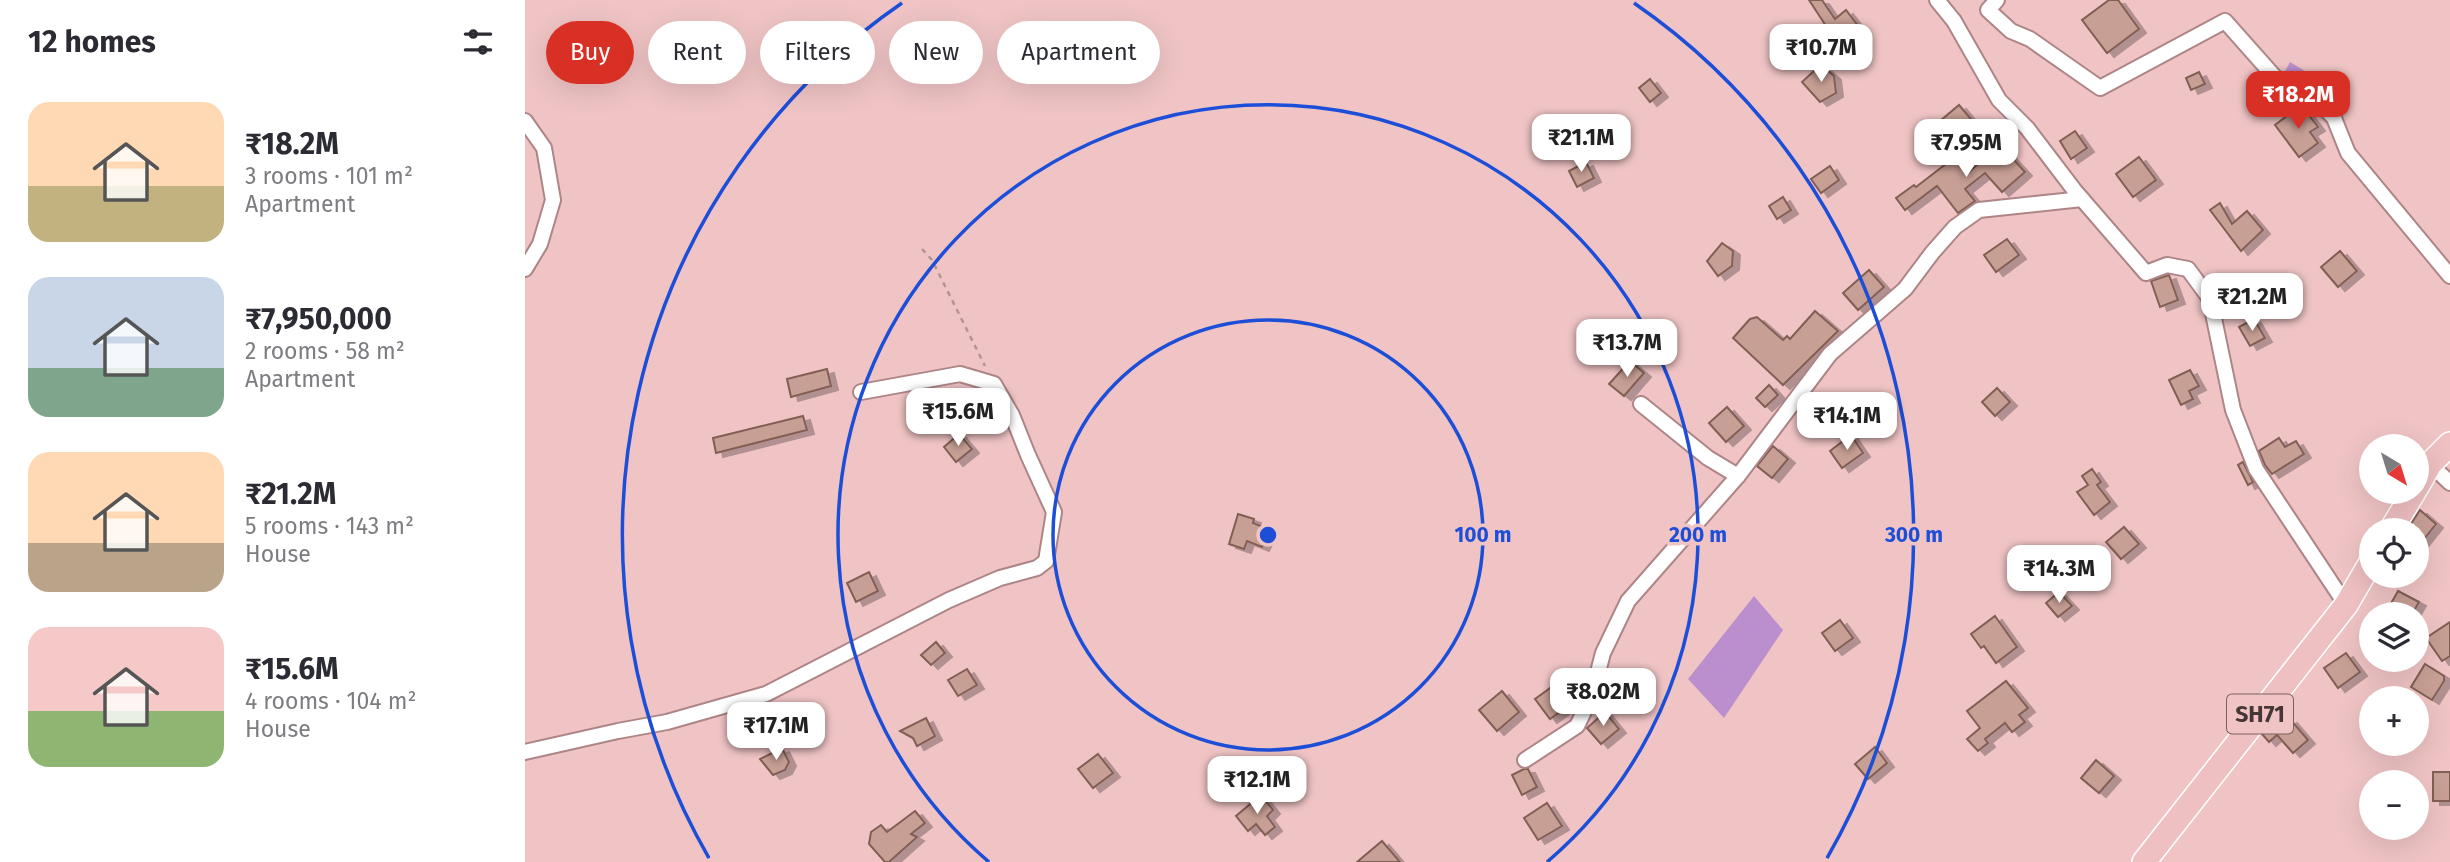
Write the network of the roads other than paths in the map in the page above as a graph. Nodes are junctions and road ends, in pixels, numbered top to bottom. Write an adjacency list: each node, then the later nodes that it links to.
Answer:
1 (1937, 0): 4 (street)
2 (1997, 0): 6 (street)
3 (525, 121): 5 (street)
4 (2082, 199): 11 (street); 14 (street)
5 (525, 269)
6 (2450, 276)
7 (861, 392): 15 (street)
8 (1641, 404): 11 (street)
9 (2450, 444): 10 (main road)
10 (2430, 464): 12 (street)
11 (1738, 476): 16 (street)
12 (2450, 483)
13 (2359, 583): 14 (main road, SH71)
14 (2346, 605): 17 (main road, SH71)
15 (525, 752)
16 (1525, 760)
17 (2144, 862)

